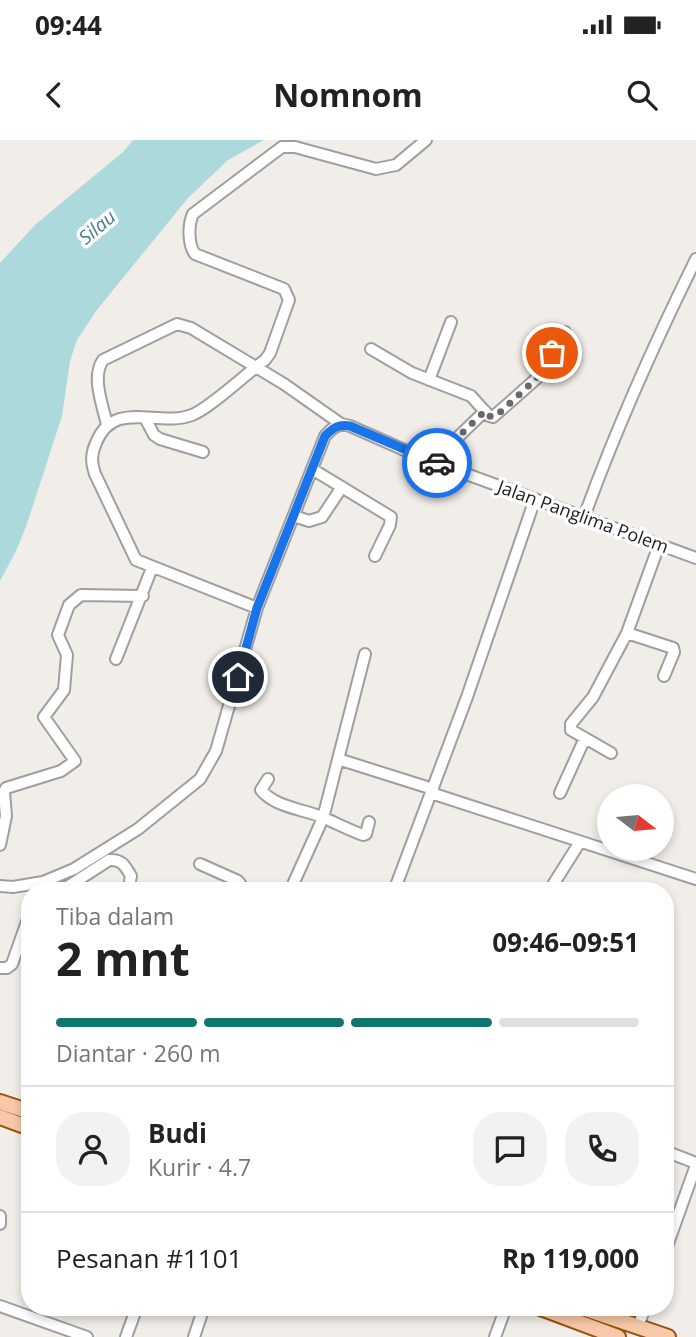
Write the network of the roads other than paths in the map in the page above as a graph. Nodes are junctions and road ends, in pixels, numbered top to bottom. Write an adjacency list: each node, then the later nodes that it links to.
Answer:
1 (426, 140): 6 (street)
2 (696, 260): 18 (street)
3 (451, 322): 7 (street)
4 (565, 332): 8 (street)
5 (371, 349): 7 (street)
6 (255, 367): 9 (street); 10 (street, Jalan Panglima Polem); 11 (street, Jalan Panglima Polem)
7 (429, 380): 8 (street)
8 (485, 411): 13 (street)
9 (145, 418): 11 (street); 12 (street)
10 (341, 424): 13 (street, Jalan Panglima Polem); 14 (street)
11 (107, 425): 22 (street)
12 (203, 452)
13 (448, 467): 16 (street, Jalan Panglima Polem)
14 (312, 469): 15 (street); 17 (street)
15 (342, 487): 17 (street); 20 (street)
16 (535, 499): 18 (street, Jalan Panglima Polem); 33 (street)
17 (294, 516): 24 (street)
18 (584, 517): 19 (street, Jalan Panglima Polem)
19 (659, 545): 21 (street, Jalan Panglima Polem); 25 (street)
20 (375, 556)
21 (696, 558)
22 (152, 568): 23 (street); 24 (street)
23 (142, 596): 27 (street); 38 (street)
24 (257, 608): 41 (street)
25 (627, 633): 28 (street); 29 (street)
26 (365, 654): 31 (street)
27 (117, 659)
28 (664, 676)
29 (585, 738): 30 (street); 34 (street)
30 (611, 753)
31 (338, 759): 33 (street); 35 (street)
32 (268, 779): 35 (street)
33 (432, 791): 37 (street); 46 (street)
34 (560, 793)
35 (323, 818): 36 (street); 45 (street)
36 (369, 822)
37 (580, 842): 40 (street); 47 (street)
38 (0, 845)
39 (200, 864): 44 (street)
40 (696, 879)
41 (50, 882)
42 (75, 882): 43 (street)
43 (130, 882)
44 (240, 882)
45 (294, 882)
46 (397, 882)
47 (555, 882)
48 (0, 886): 49 (street)
49 (21, 887)
50 (21, 938): 51 (street)
51 (0, 968)
52 (0, 1102): 53 (main road)
53 (21, 1109)
54 (0, 1117): 55 (main road)
55 (21, 1125)
56 (674, 1156): 57 (street)
57 (696, 1167): 60 (street)
58 (0, 1216): 59 (street)
59 (0, 1224)
60 (674, 1227)
61 (0, 1306): 62 (street)
62 (21, 1313)
63 (28, 1316): 71 (street)
64 (134, 1316): 72 (street)
65 (201, 1316): 73 (street)
66 (503, 1316): 74 (street)
67 (562, 1316): 75 (main road)
68 (606, 1316): 70 (main road)
69 (642, 1316): 70 (street)
70 (638, 1327): 76 (main road)
71 (87, 1337)
72 (127, 1337)
73 (194, 1337)
74 (495, 1337)
75 (618, 1337)
76 (668, 1337)

